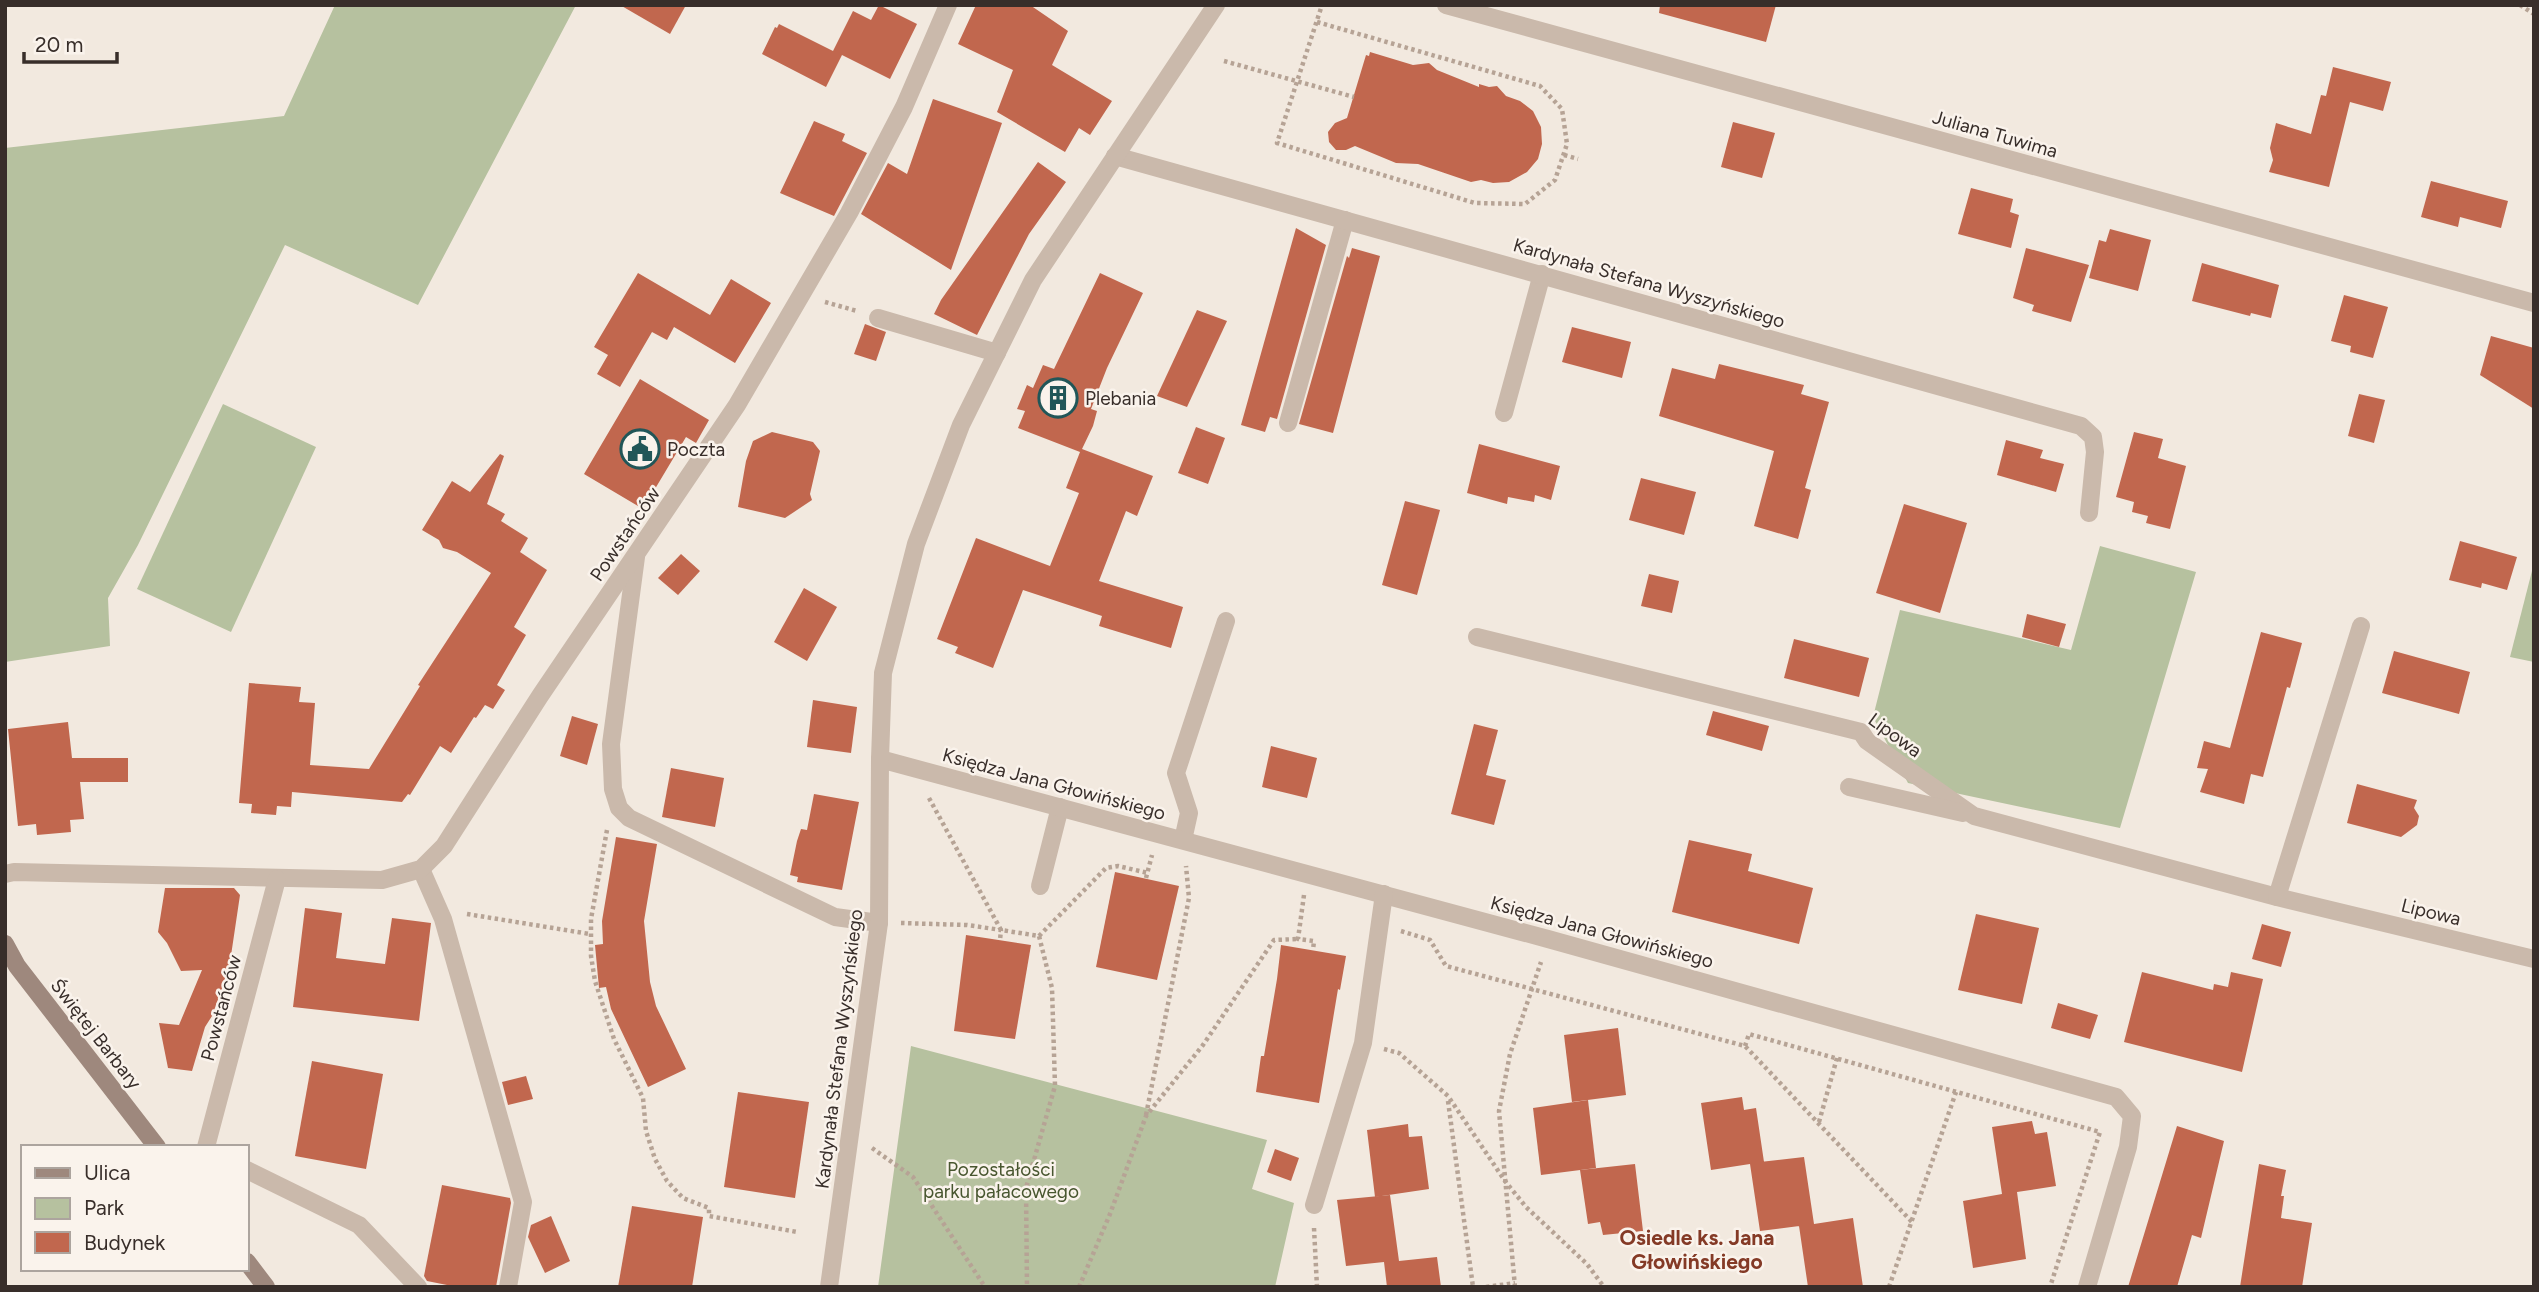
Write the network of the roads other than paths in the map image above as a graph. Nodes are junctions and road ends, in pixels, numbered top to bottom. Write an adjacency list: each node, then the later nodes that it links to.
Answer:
1 (948, 5): 13 (street, Powstańców)
2 (1216, 5): 4 (street, Kardynała Stefana Wyszyńskiego)
3 (1446, 5): 7 (street, Juliana Tuwima)
4 (1115, 156): 5 (street, Kardynała Stefana Wyszyńskiego); 9 (street, Kardynała Stefana Wyszyńskiego)
5 (1345, 220): 6 (street, Kardynała Stefana Wyszyńskiego); 11 (street)
6 (1542, 274): 10 (street); 12 (street, Kardynała Stefana Wyszyńskiego)
7 (2534, 303)
8 (878, 318): 9 (street)
9 (997, 353): 17 (street, Kardynała Stefana Wyszyńskiego)
10 (1504, 413)
11 (1288, 423)
12 (2089, 513)
13 (636, 554): 22 (street, Powstańców); 28 (street)
14 (1226, 621): 21 (street)
15 (2361, 626): 27 (street)
16 (1477, 637): 20 (street, Lipowa)
17 (880, 759): 19 (street, Księdza Jana Głowińskiego); 28 (street, Kardynała Stefana Wyszyńskiego)
18 (1849, 787): 20 (street)
19 (1060, 807): 21 (street, Księdza Jana Głowińskiego); 25 (street)
20 (1973, 816): 27 (street, Lipowa)
21 (1183, 841): 26 (street, Księdza Jana Głowińskiego)
22 (421, 869): 24 (street); 38 (street)
23 (5, 874): 24 (street)
24 (277, 879): 32 (street, Powstańców)
25 (1040, 886)
26 (1384, 894): 34 (street); 40 (street, Księdza Jana Głowińskiego)
27 (2277, 897): 30 (street, Lipowa)
28 (879, 923): 39 (street, Kardynała Stefana Wyszyńskiego)
29 (5, 944): 31 (street, Świętej Barbary)
30 (2534, 959)
31 (155, 1145)
32 (207, 1145)
33 (248, 1170): 37 (street)
34 (1314, 1205)
35 (248, 1263): 36 (street)
36 (266, 1287)
37 (418, 1287)
38 (508, 1287)
39 (829, 1287)
40 (2087, 1287)

